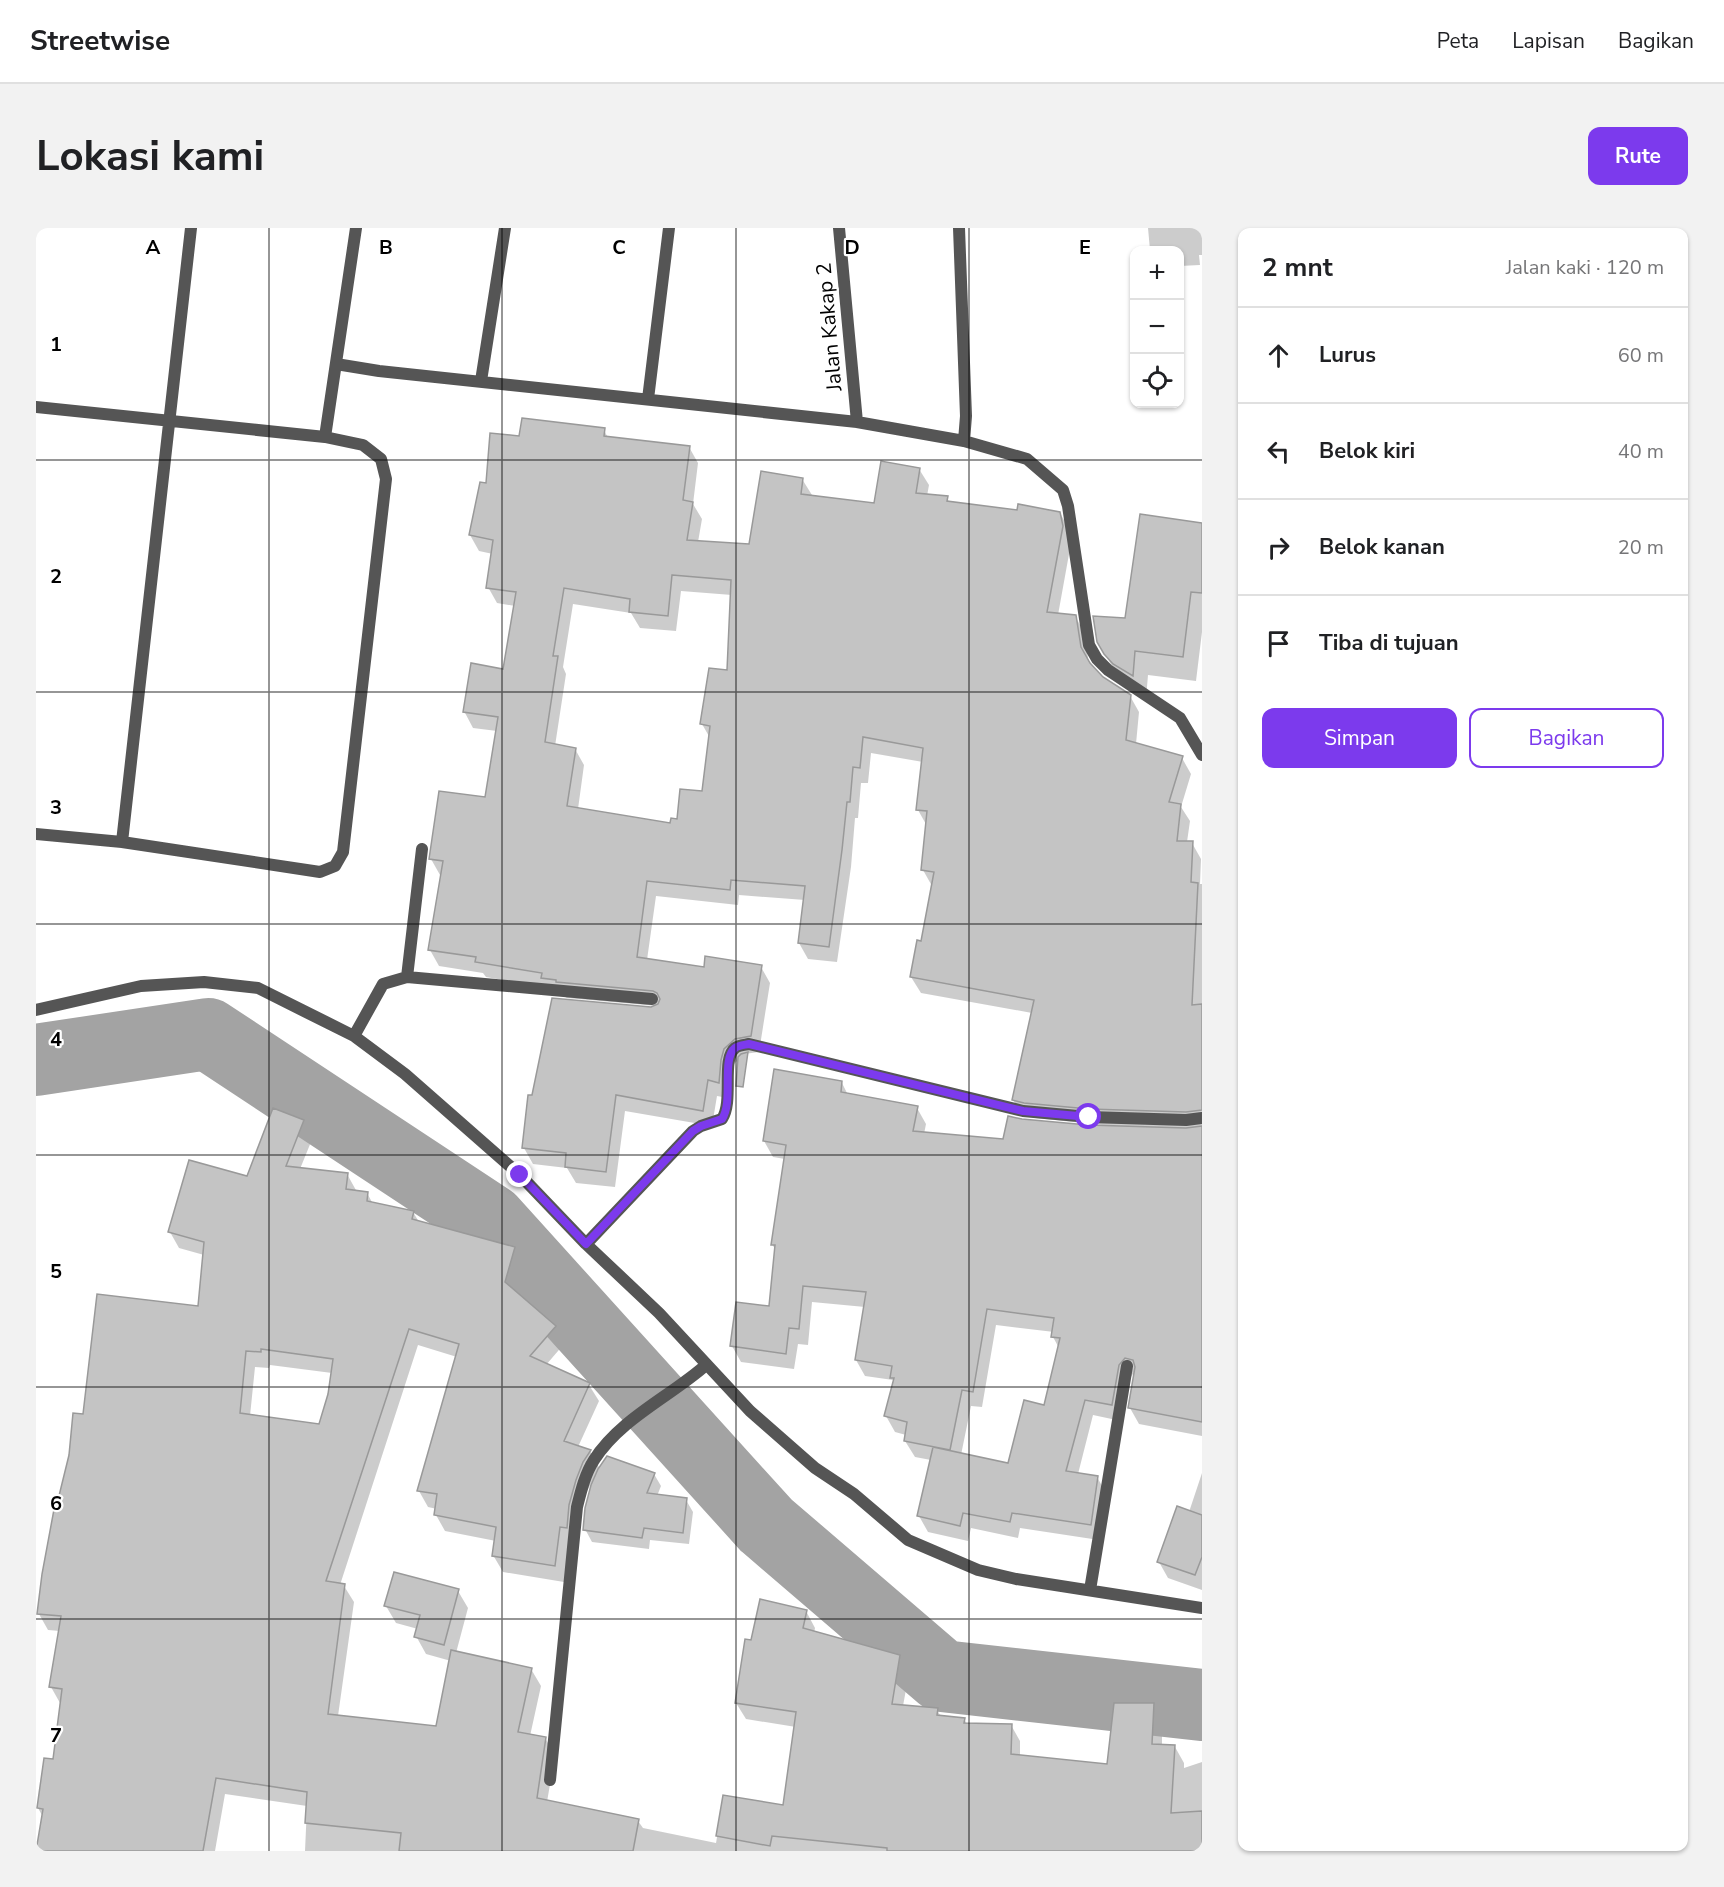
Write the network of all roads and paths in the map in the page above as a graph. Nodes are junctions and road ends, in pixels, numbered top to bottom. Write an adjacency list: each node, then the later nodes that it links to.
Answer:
1 (191, 228): 11 (street)
2 (356, 228): 7 (street)
3 (506, 228): 8 (street)
4 (669, 228): 9 (street)
5 (839, 228): 12 (street, Jalan Kakap 2)
6 (959, 228): 14 (street)
7 (336, 364): 8 (street); 13 (street)
8 (481, 381): 9 (street)
9 (648, 399): 12 (street)
10 (36, 407): 11 (street)
11 (168, 421): 13 (street); 17 (street)
12 (857, 422): 14 (street)
13 (325, 437): 17 (street)
14 (964, 441): 15 (street)
15 (1202, 755)
16 (36, 834): 17 (street)
17 (122, 842)
18 (422, 849): 19 (street)
19 (407, 977): 20 (street); 22 (street)
20 (652, 999)
21 (36, 1010): 22 (street)
22 (354, 1036): 24 (street)
23 (1202, 1118): 24 (street)
24 (586, 1244): 25 (street)
25 (706, 1365): 27 (street); 29 (street)
26 (1127, 1366): 27 (street)
27 (1090, 1590): 28 (street)
28 (1202, 1608)
29 (550, 1780)

